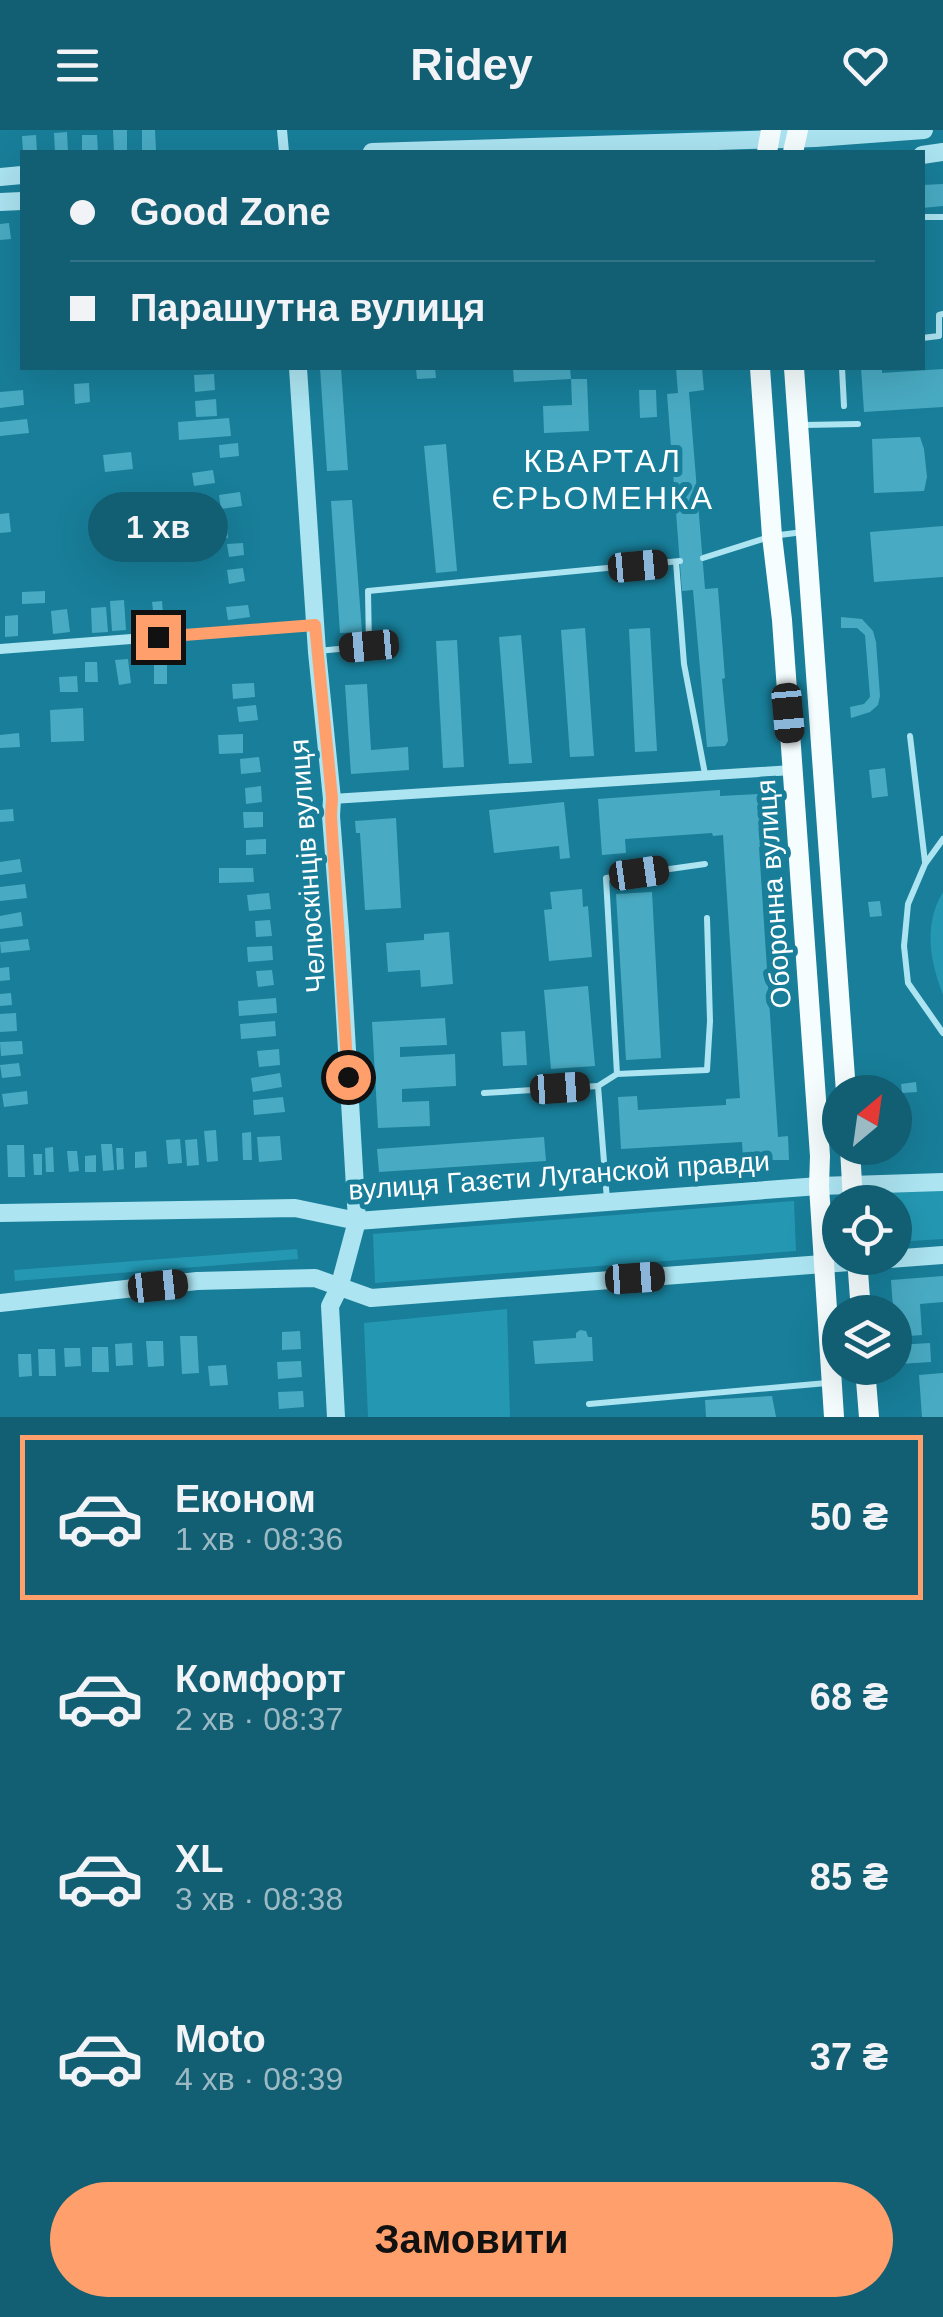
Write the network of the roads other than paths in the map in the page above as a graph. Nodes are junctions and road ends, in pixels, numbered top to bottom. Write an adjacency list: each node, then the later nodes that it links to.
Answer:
1 (924, 130): 3 (street)
2 (769, 140): 3 (street); 4 (street)
3 (796, 140)
4 (438, 150)
5 (943, 314): 6 (lane)
6 (925, 338)
7 (298, 370): 17 (street, Челюскінців вулиця)
8 (760, 370): 15 (main road, Оборонна вулиця)
9 (794, 370): 13 (main road)
10 (842, 370): 11 (lane)
11 (844, 406)
12 (858, 424): 13 (lane)
13 (798, 425): 14 (main road)
14 (807, 531): 15 (lane); 30 (main road)
15 (772, 536): 16 (lane); 21 (main road, Оборонна вулиця)
16 (703, 558)
17 (315, 625): 18 (street); 19 (street, Челюскінців вулиця)
18 (0, 649)
19 (316, 652): 22 (lane); 23 (street, Челюскінців вулиця)
20 (910, 736): 26 (lane)
21 (792, 770): 22 (street); 34 (main road, Оборонна вулиця)
22 (705, 774): 23 (street)
23 (332, 798): 38 (street, Челюскінців вулиця)
24 (943, 839): 26 (lane)
25 (704, 864): 29 (lane)
26 (925, 864): 28 (lane)
27 (708, 918): 29 (lane)
28 (943, 1034)
29 (618, 1074): 31 (lane)
30 (845, 1075)
31 (598, 1086): 32 (lane); 36 (lane)
32 (484, 1092)
33 (943, 1182): 35 (street, вулиця Газєти Луганской правди)
34 (820, 1186): 36 (street, вулиця Газєти Луганской правди); 39 (main road, Оборонна вулиця)
35 (912, 1186)
36 (608, 1201): 38 (street, вулиця Газєти Луганской правди)
37 (0, 1213): 38 (street, вулиця Газєти Луганской правди)
38 (356, 1221): 43 (street, Челюскінців вулиця)
39 (822, 1225)
40 (943, 1255): 41 (street)
41 (912, 1257)
42 (822, 1264): 43 (street)
43 (339, 1288): 44 (street); 49 (street, Челюскінців вулиця)
44 (0, 1304)
45 (822, 1384): 48 (lane)
46 (832, 1385): 50 (main road, Оборонна вулиця)
47 (866, 1385): 51 (main road)
48 (589, 1404)
49 (336, 1417)
50 (834, 1417)
51 (869, 1417)

